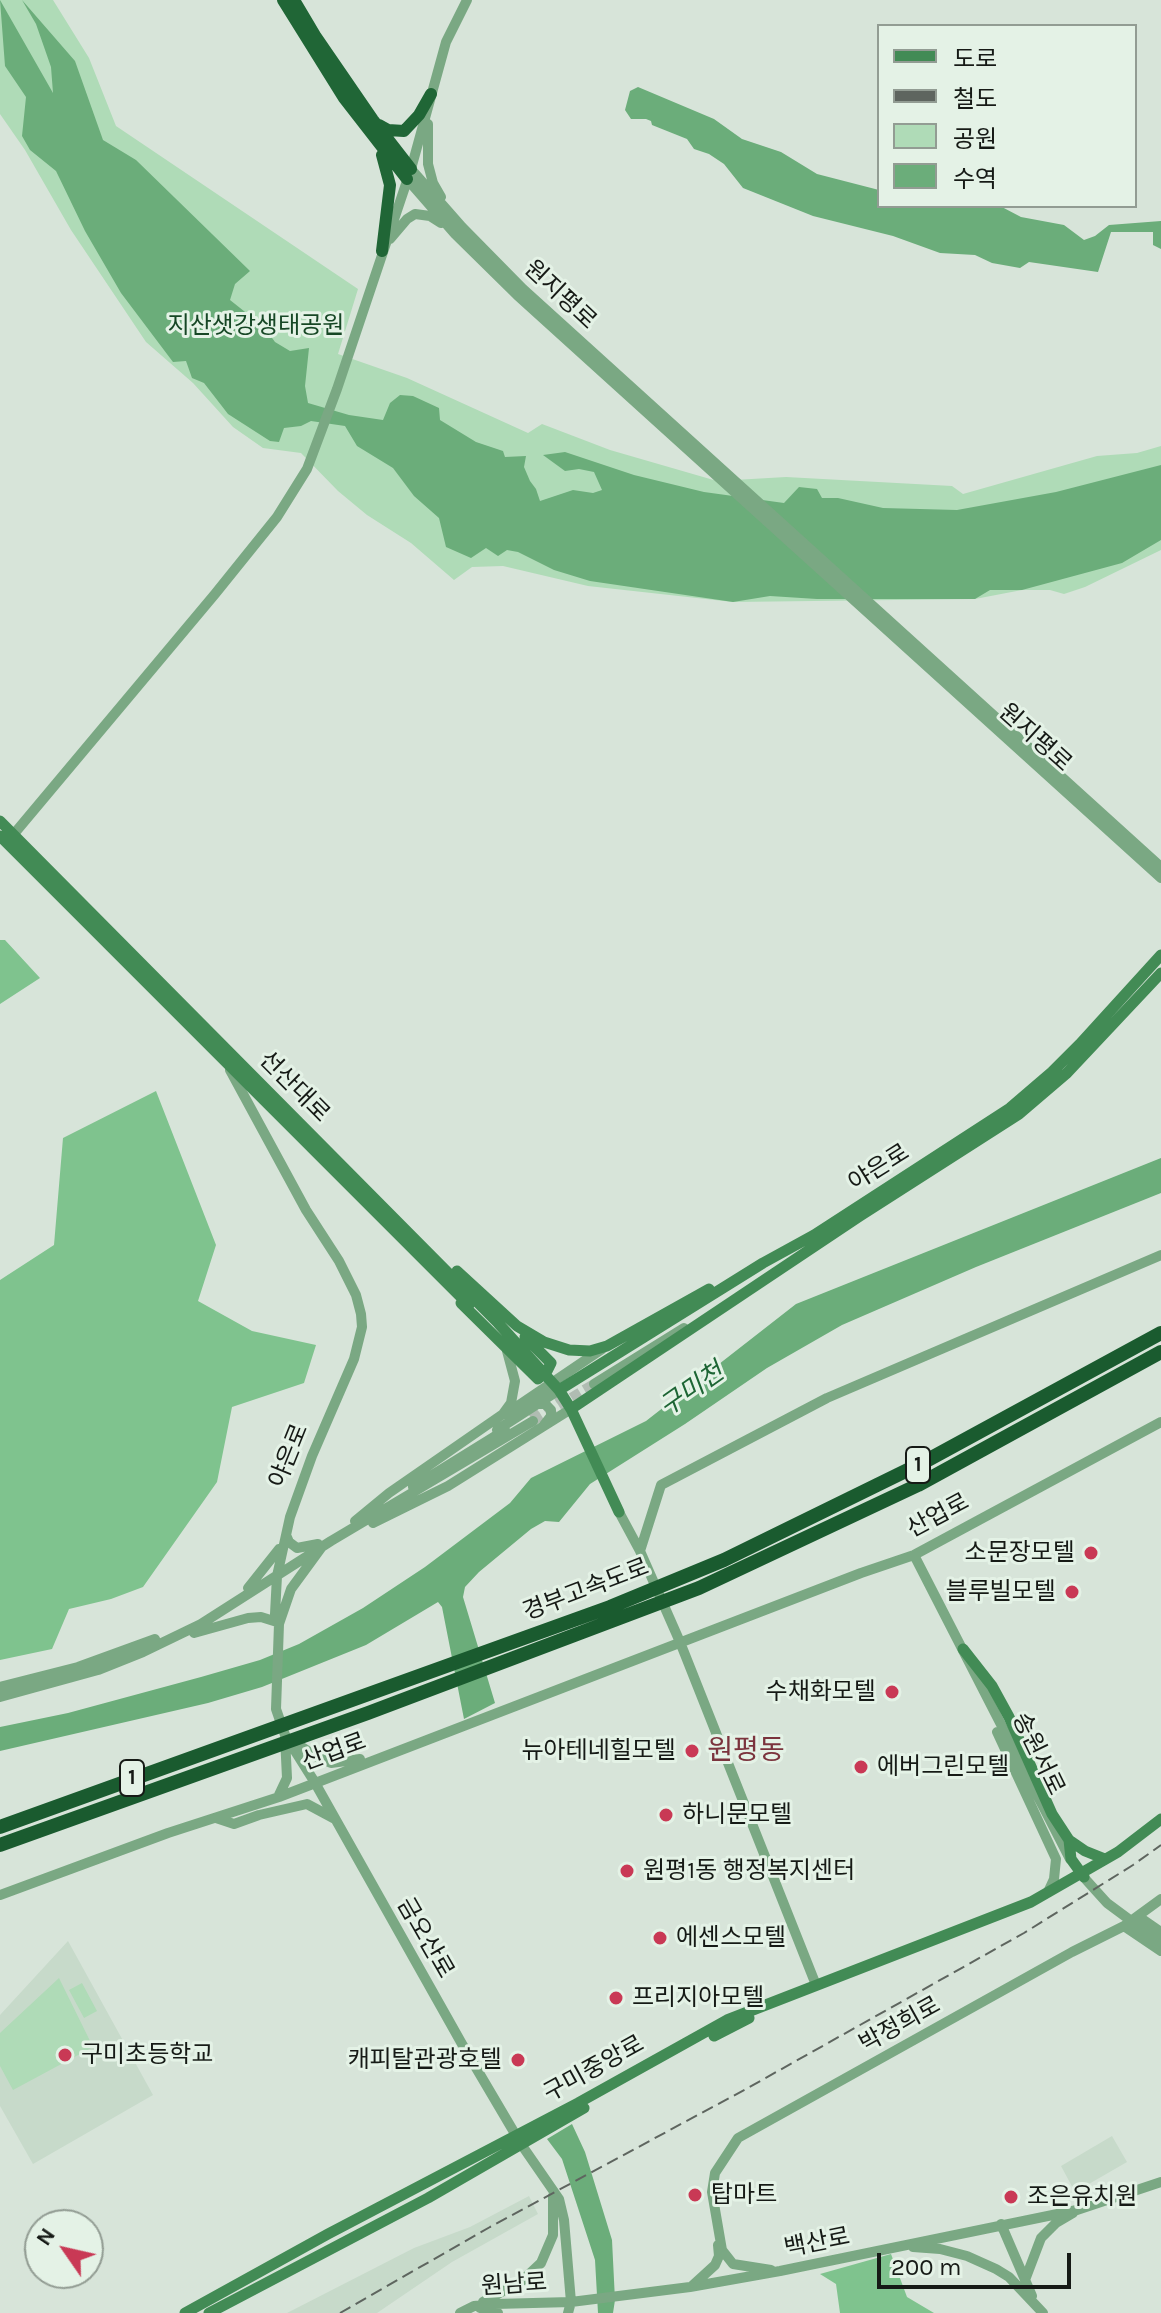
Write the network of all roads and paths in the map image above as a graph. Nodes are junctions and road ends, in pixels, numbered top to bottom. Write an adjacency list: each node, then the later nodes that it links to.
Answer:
1 (283, 0): 6 (highway)
2 (294, 0): 5 (highway)
3 (467, 0): 4 (street)
4 (431, 94): 5 (highway); 7 (street); 8 (street)
5 (373, 120): 7 (highway)
6 (371, 134): 7 (highway); 9 (highway)
7 (409, 174): 8 (street, 원지평로); 9 (street)
8 (457, 229): 9 (street); 12 (street, 원지평로)
9 (382, 251): 11 (street)
10 (0, 821): 11 (main road, 선산대로)
11 (7, 838): 15 (main road, 선산대로); 16 (main road, 선산대로)
12 (1160, 875)
13 (1161, 955): 19 (main road, 야은로)
14 (1161, 973): 18 (main road, 야은로)
15 (227, 1064): 16 (main road, 선산대로); 17 (street, 야은로)
16 (263, 1094): 17 (street); 20 (main road, 선산대로); 23 (main road, 선산대로)
17 (254, 1112): 39 (street, 야은로)
18 (860, 1216): 28 (street, 야은로); 30 (main road)
19 (814, 1235): 22 (main road); 28 (street, 야은로)
20 (406, 1242): 23 (main road, 선산대로); 26 (main road)
21 (1161, 1255): 41 (street)
22 (763, 1263): 25 (main road); 28 (main road)
23 (497, 1321): 25 (main road); 26 (main road); 29 (main road, 선산대로)
24 (1161, 1333): 58 (highway, 경부고속도로 / 1)
25 (607, 1346): 33 (street)
26 (506, 1349): 33 (street)
27 (1161, 1352): 61 (highway, 경부고속도로 / 1)
28 (588, 1379): 29 (main road); 30 (main road)
29 (557, 1388): 31 (street); 32 (main road)
30 (591, 1397): 32 (main road)
31 (537, 1404): 35 (street); 36 (street)
32 (571, 1409): 35 (street); 37 (main road)
33 (495, 1421): 38 (street)
34 (1161, 1422): 42 (street, 산업로)
35 (533, 1423): 36 (street); 40 (street)
36 (390, 1500): 38 (street)
37 (619, 1512): 41 (street)
38 (355, 1521): 40 (street)
39 (286, 1535): 40 (street); 43 (street, 야은로); 44 (street)
40 (323, 1544): 43 (street); 45 (street)
41 (640, 1551): 47 (street)
42 (914, 1555): 47 (street, 산업로); 48 (street, 송원서로)
43 (278, 1572): 44 (street); 45 (street, 금오산로); 46 (street)
44 (248, 1588): 49 (street)
45 (278, 1623): 46 (street); 51 (street, 금오산로)
46 (169, 1640): 50 (street)
47 (680, 1642): 52 (street, 산업로); 74 (street)
48 (963, 1649): 60 (main road); 62 (street); 72 (street, 송원서로)
49 (0, 1687)
50 (0, 1697)
51 (285, 1735): 52 (street); 53 (street, 금오산로); 54 (street)
52 (386, 1756): 53 (street, 산업로)
53 (314, 1781): 54 (street, 산업로); 56 (street, 금오산로)
54 (279, 1797): 55 (street, 산업로)
55 (214, 1818): 56 (street); 67 (street, 산업로)
56 (335, 1819): 75 (street, 금오산로)
57 (1161, 1819): 64 (main road, 구미중앙로)
58 (0, 1827)
59 (1161, 1827): 65 (main road, 구미중앙로)
60 (1069, 1840): 63 (main road); 64 (main road)
61 (0, 1845)
62 (1055, 1855): 63 (street); 66 (street)
63 (1071, 1859): 65 (main road)
64 (1105, 1859): 65 (main road, 구미중앙로)
65 (1083, 1876): 66 (main road, 구미중앙로); 75 (main road, 구미중앙로)
66 (1048, 1892): 74 (main road, 구미중앙로)
67 (0, 1895)
68 (1161, 1899): 69 (street, 박정희로)
69 (1139, 1917): 70 (street, 박정희로); 71 (street)
70 (1124, 1926): 73 (street); 80 (street, 박정희로)
71 (1161, 1932)
72 (1161, 1943)
73 (1161, 1951)
74 (816, 1985): 75 (main road, 구미중앙로)
75 (519, 2140): 77 (street, 금오산로); 87 (main road, 구미중앙로); 88 (main road, 구미중앙로)
76 (1161, 2182): 78 (street, 백산로)
77 (552, 2187): 85 (street); 86 (street, 금오산로)
78 (1077, 2210): 79 (street, 백산로); 83 (street)
79 (1001, 2224): 81 (street, 백산로); 83 (street)
80 (717, 2225): 82 (street); 84 (street)
81 (903, 2246): 82 (street, 백산로); 91 (street)
82 (780, 2271): 84 (street, 백산로)
83 (1025, 2280): 91 (street)
84 (690, 2287): 86 (street, 백산로)
85 (474, 2306): 86 (street, 원남로); 89 (street, 원남로); 90 (street)
86 (569, 2308)
87 (185, 2313)
88 (209, 2313)
89 (460, 2313)
90 (498, 2313)
91 (1043, 2313)

